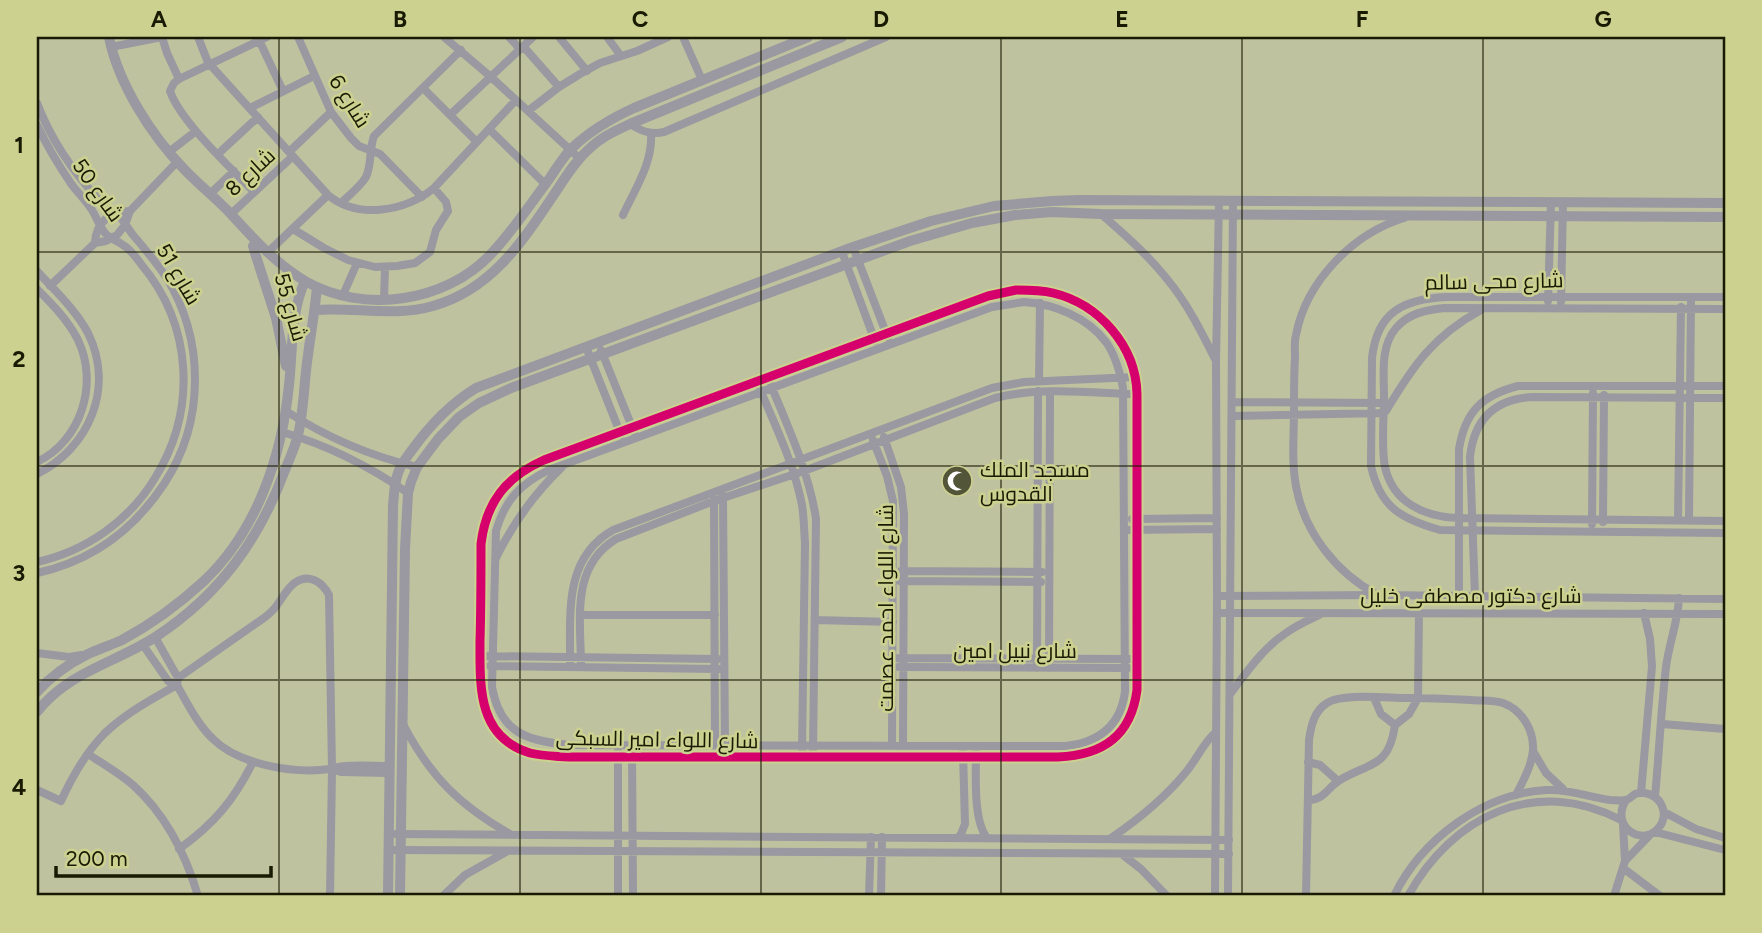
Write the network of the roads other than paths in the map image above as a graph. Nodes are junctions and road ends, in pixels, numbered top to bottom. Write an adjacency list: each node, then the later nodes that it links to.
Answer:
1 (162, 37): 17 (street); 27 (street)
2 (198, 37): 23 (street)
3 (243, 37): 18 (street)
4 (298, 37): 25 (street, شارع 6)
5 (444, 37): 21 (street)
6 (509, 37): 19 (street)
7 (533, 37): 19 (street)
8 (559, 37): 24 (street)
9 (607, 37): 22 (street)
10 (639, 37): 20 (street)
11 (668, 37): 20 (street)
12 (683, 37): 28 (street)
13 (806, 37): 28 (street)
14 (842, 37): 39 (street)
15 (886, 37): 43 (street)
16 (263, 39): 18 (street); 31 (street)
17 (110, 42): 46 (street)
18 (248, 46): 23 (street)
19 (522, 47): 26 (street); 29 (street)
20 (645, 48): 22 (street)
21 (461, 50): 26 (street); 30 (street)
22 (621, 56): 24 (street)
23 (210, 65): 27 (street); 34 (street)
24 (587, 71): 29 (street)
25 (314, 75): 31 (street); 36 (street, شارع 6)
26 (491, 77): 32 (street); 37 (street)
27 (179, 79): 42 (street)
28 (702, 80): 49 (street)
29 (559, 87): 35 (street)
30 (423, 88): 37 (street); 45 (street)
31 (283, 91): 34 (street)
32 (516, 100): 35 (street); 41 (street)
33 (37, 103): 65 (street, شارع 51)
34 (250, 108): 38 (street)
35 (528, 111): 49 (street)
36 (331, 112): 45 (street, شارع 6); 48 (street, شارع 8)
37 (450, 115): 44 (street)
38 (258, 117): 47 (street); 48 (street)
39 (630, 124): 43 (street); 49 (street)
40 (37, 125): 75 (street, شارع 50)
41 (489, 129): 44 (street); 52 (street)
42 (196, 131): 46 (street); 47 (street)
43 (651, 133): 70 (street)
44 (477, 142): 53 (street)
45 (370, 150): 57 (street, شارع 6); 62 (street)
46 (169, 152): 50 (street)
47 (218, 154): 51 (street)
48 (291, 154): 54 (street, شارع 8); 56 (street)
49 (575, 154): 52 (street); 106 (street)
50 (177, 162): 55 (street); 64 (street)
51 (234, 171): 54 (street); 55 (street)
52 (545, 184): 98 (street)
53 (434, 188): 57 (street); 86 (street)
54 (254, 192): 66 (street, شارع 8)
55 (210, 194): 66 (street)
56 (328, 195): 62 (street); 77 (street)
57 (422, 197): 62 (street)
58 (1219, 200): 59 (street); 68 (street); 81 (street)
59 (1233, 201): 60 (street); 69 (street)
60 (1551, 202): 61 (street); 72 (street)
61 (1563, 202): 63 (street); 73 (street)
62 (341, 203)
63 (1725, 203)
64 (130, 211): 65 (street); 76 (street)
65 (114, 213): 75 (street); 76 (street, شارع 51)
66 (231, 214): 79 (street)
67 (1101, 214): 68 (street); 83 (street); 115 (street)
68 (1219, 214): 69 (street); 115 (street)
69 (1233, 214): 71 (street); 140 (street)
70 (623, 215)
71 (1412, 216): 72 (street); 141 (street)
72 (1550, 216): 73 (street); 93 (street)
73 (1563, 216): 74 (street); 94 (street)
74 (1725, 217)
75 (100, 225): 78 (street, شارع 50); 80 (street)
76 (125, 225): 78 (street); 177 (street, شارع 51)
77 (293, 229): 82 (street); 84 (street)
78 (111, 239): 80 (street); 174 (street, شارع 50)
79 (256, 242): 82 (street); 121 (street, شارع 55)
80 (95, 243): 89 (street)
81 (848, 250): 83 (street); 85 (street); 109 (street)
82 (267, 253): 88 (street)
83 (858, 260): 85 (street); 107 (street)
84 (357, 263): 86 (street); 92 (street)
85 (846, 264): 108 (street); 113 (street)
86 (384, 267): 98 (street)
87 (37, 271): 89 (street)
88 (305, 281): 90 (street); 121 (street)
89 (50, 286): 152 (street)
90 (317, 287): 92 (street); 106 (street)
91 (37, 289): 150 (street)
92 (343, 295): 98 (street)
93 (1548, 297): 94 (street, شارع محى سالم); 100 (street); 142 (street, شارع محى سالم)
94 (1561, 297): 95 (street, شارع محى سالم); 102 (street)
95 (1681, 297): 96 (street, شارع محى سالم); 103 (street)
96 (1691, 297): 97 (street, شارع محى سالم); 104 (street)
97 (1725, 297)
98 (384, 300)
99 (1040, 303): 110 (street, شارع اللواء امير السبكى); 118 (street, شارع اللواء امير السبكى); 120 (street)
100 (1547, 308): 101 (street, شارع محى سالم); 102 (street, شارع محى سالم)
101 (1484, 309): 143 (street, شارع محى سالم); 146 (street)
102 (1561, 309): 103 (street, شارع محى سالم)
103 (1681, 309): 104 (street, شارع محى سالم); 124 (street)
104 (1691, 309): 105 (street, شارع محى سالم); 125 (street)
105 (1725, 309)
106 (315, 310): 153 (street)
107 (886, 333): 108 (street, شارع اللواء امير السبكى); 110 (street); 117 (street, شارع اللواء امير السبكى)
108 (874, 338): 112 (street); 116 (street, شارع اللواء امير السبكى)
109 (598, 343): 111 (street); 113 (street)
110 (890, 344): 112 (street, شارع اللواء امير السبكى)
111 (586, 347): 114 (street); 166 (street)
112 (878, 349): 128 (street, شارع اللواء امير السبكى)
113 (602, 354): 114 (street); 154 (street)
114 (591, 358): 157 (street); 169 (street)
115 (1216, 362): 178 (street)
116 (767, 377): 119 (street, شارع اللواء امير السبكى); 128 (street)
117 (1135, 377): 118 (street); 133 (street, شارع اللواء امير السبكى)
118 (1121, 378): 120 (street); 132 (street, شارع اللواء امير السبكى)
119 (756, 381): 130 (street); 154 (street, شارع اللواء امير السبكى)
120 (1039, 381): 155 (street)
121 (289, 385): 145 (street)
122 (1532, 386): 127 (street); 134 (street); 144 (street)
123 (1604, 386): 124 (street); 127 (street); 136 (street)
124 (1679, 386): 125 (street); 137 (street)
125 (1690, 386): 126 (street); 138 (street)
126 (1725, 386)
127 (1593, 387): 135 (street)
128 (772, 388): 130 (street, شارع اللواء امير السبكى); 164 (street)
129 (1038, 391): 131 (street); 161 (street); 201 (street)
130 (761, 392): 160 (street, شارع اللواء امير السبكى); 167 (street)
131 (1050, 392): 132 (street); 202 (street)
132 (1124, 394): 133 (street); 181 (street, شارع اللواء امير السبكى)
133 (1137, 394): 182 (street, شارع اللواء امير السبكى)
134 (1533, 397): 135 (street); 148 (street)
135 (1592, 398): 136 (street); 183 (street)
136 (1604, 398): 137 (street); 184 (street)
137 (1679, 398): 138 (street); 185 (street)
138 (1690, 398): 139 (street); 186 (street)
139 (1725, 398)
140 (1232, 402): 141 (street); 151 (street)
141 (1294, 402): 142 (street); 149 (street)
142 (1371, 403): 143 (street); 147 (street, شارع محى سالم)
143 (1384, 403): 146 (street, شارع محى سالم)
144 (1480, 404): 148 (street); 179 (street)
145 (285, 411): 153 (street); 156 (street)
146 (1384, 413): 147 (street); 179 (street, شارع محى سالم)
147 (1371, 414): 149 (street); 192 (street, شارع محى سالم)
148 (1488, 414): 180 (street)
149 (1294, 415): 151 (street); 203 (street)
150 (79, 416): 152 (street); 165 (street)
151 (1232, 416): 205 (street)
152 (90, 420): 171 (street)
153 (300, 420): 159 (street); 166 (street)
154 (632, 427): 157 (street, شارع اللواء امير السبكى); 160 (street)
155 (882, 430): 158 (street); 161 (street, شارع اللواء احمد عصمت)
156 (282, 432): 159 (street); 224 (street)
157 (620, 432): 162 (street); 225 (street, شارع اللواء امير السبكى)
158 (871, 434): 163 (street, شارع اللواء احمد عصمت); 164 (street)
159 (298, 437): 173 (street); 221 (street)
160 (637, 438): 162 (street, شارع اللواء امير السبكى)
161 (885, 440): 163 (street); 200 (street, شارع اللواء احمد عصمت)
162 (624, 442): 168 (street, شارع اللواء امير السبكى)
163 (875, 444): 170 (street); 199 (street, شارع اللواء احمد عصمت)
164 (800, 460): 167 (street); 170 (street)
165 (37, 462)
166 (402, 463): 169 (street); 173 (street)
167 (791, 464): 172 (street); 176 (street)
168 (565, 465): 196 (street); 196 (street, شارع اللواء امير السبكى)
169 (417, 467): 175 (street)
170 (804, 471): 172 (street); 219 (street)
171 (37, 474)
172 (794, 474): 176 (street); 258 (street)
173 (395, 484): 175 (street); 276 (street)
174 (148, 490): 177 (street); 197 (street, شارع 50)
175 (408, 493): 248 (street)
176 (719, 495): 217 (street); 218 (street); 226 (street); 229 (street)
177 (156, 496): 198 (street)
178 (1217, 518): 182 (street); 188 (street)
179 (1458, 518): 180 (street, شارع محى سالم); 192 (street)
180 (1472, 518): 183 (street, شارع محى سالم); 191 (street)
181 (1124, 519): 182 (street); 189 (street, شارع اللواء امير السبكى)
182 (1138, 519): 190 (street, شارع اللواء امير السبكى)
183 (1592, 519): 184 (street, شارع محى سالم); 193 (street)
184 (1603, 519): 185 (street, شارع محى سالم); 194 (street)
185 (1678, 520): 186 (street, شارع محى سالم)
186 (1689, 520): 187 (street, شارع محى سالم)
187 (1725, 521)
188 (1217, 529): 190 (street); 204 (street)
189 (1124, 530): 190 (street); 235 (street, شارع اللواء امير السبكى)
190 (1138, 530): 236 (street, شارع اللواء امير السبكى)
191 (1472, 530): 192 (street, شارع محى سالم); 193 (street, شارع محى سالم); 207 (street)
192 (1459, 531): 206 (street)
193 (1591, 532): 194 (street, شارع محى سالم)
194 (1603, 532): 195 (street, شارع محى سالم)
195 (1725, 533)
196 (494, 560): 230 (street, شارع اللواء امير السبكى)
197 (37, 562)
198 (37, 573)
199 (894, 576): 200 (street); 220 (street, شارع اللواء احمد عصمت)
200 (904, 576): 201 (street); 232 (street, شارع اللواء احمد عصمت)
201 (1037, 577): 202 (street); 233 (street)
202 (1049, 577): 234 (street)
203 (1379, 595): 205 (street, شارع دكتور مصطفى خليل); 206 (street, شارع دكتور مصطفى خليل)
204 (1217, 596): 205 (street, شارع دكتور مصطفى خليل); 210 (street)
205 (1231, 596): 211 (street)
206 (1459, 596): 207 (street, شارع دكتور مصطفى خليل)
207 (1475, 596): 208 (street, شارع دكتور مصطفى خليل)
208 (1679, 598): 209 (street, شارع دكتور مصطفى خليل); 215 (street)
209 (1725, 599)
210 (1217, 612): 211 (street, شارع دكتور مصطفى خليل); 252 (street)
211 (1231, 612): 212 (street, شارع دكتور مصطفى خليل); 244 (street)
212 (1324, 612): 213 (street, شارع دكتور مصطفى خليل); 244 (street)
213 (1419, 612): 214 (street, شارع دكتور مصطفى خليل); 246 (street)
214 (1644, 613): 215 (street, شارع دكتور مصطفى خليل); 280 (street)
215 (1679, 614): 216 (street, شارع دكتور مصطفى خليل); 249 (street)
216 (1725, 614)
217 (581, 615): 218 (street); 227 (street)
218 (715, 615): 228 (street)
219 (815, 620): 220 (street); 259 (street)
220 (893, 622): 231 (street, شارع اللواء احمد عصمت)
221 (155, 637): 222 (street); 242 (street)
222 (143, 645): 242 (street); 247 (street)
223 (37, 653): 224 (street)
224 (88, 654): 243 (street)
225 (480, 656): 230 (street); 237 (street, شارع اللواء امير السبكى)
226 (570, 657): 227 (street); 230 (street); 238 (street)
227 (581, 657): 228 (street); 239 (street)
228 (715, 659): 229 (street); 240 (street)
229 (724, 659): 241 (street)
230 (493, 661): 237 (street); 238 (street); 253 (street, شارع اللواء امير السبكى)
231 (893, 663): 232 (street, شارع نبيل امين); 260 (street, شارع اللواء احمد عصمت)
232 (904, 663): 233 (street, شارع نبيل امين); 261 (street, شارع اللواء احمد عصمت)
233 (1037, 663): 234 (street, شارع نبيل امين)
234 (1048, 663): 235 (street, شارع نبيل امين)
235 (1125, 663): 236 (street, شارع نبيل امين); 263 (street, شارع اللواء امير السبكى)
236 (1137, 663): 272 (street, شارع اللواء امير السبكى)
237 (480, 666): 266 (street, شارع اللواء امير السبكى)
238 (570, 667): 239 (street)
239 (581, 667): 240 (street)
240 (715, 669): 241 (street); 256 (street)
241 (724, 669): 257 (street)
242 (178, 682): 265 (street); 273 (street); 275 (street)
243 (37, 692)
244 (1230, 694): 300 (street)
245 (1374, 698): 246 (street); 250 (street); 274 (street)
246 (1418, 698): 250 (street); 264 (street)
247 (37, 712)
248 (403, 724): 289 (street); 290 (street)
249 (1661, 724): 251 (street); 282 (street)
250 (1395, 725): 277 (street)
251 (1725, 729)
252 (1216, 732): 298 (street); 299 (street)
253 (569, 745): 254 (street, شارع اللواء امير السبكى); 266 (street)
254 (618, 745): 255 (street, شارع اللواء امير السبكى); 267 (street)
255 (632, 745): 256 (street, شارع اللواء امير السبكى); 268 (street)
256 (715, 745): 257 (street, شارع اللواء امير السبكى)
257 (725, 745): 258 (street, شارع اللواء امير السبكى)
258 (802, 746): 259 (street, شارع اللواء امير السبكى); 269 (street)
259 (813, 746): 260 (street, شارع اللواء امير السبكى); 270 (street)
260 (892, 746): 261 (street, شارع اللواء امير السبكى)
261 (904, 746): 262 (street, شارع اللواء امير السبكى)
262 (963, 746): 263 (street, شارع اللواء امير السبكى); 271 (street)
263 (975, 746): 272 (street)
264 (1533, 751): 279 (street); 281 (street)
265 (88, 754): 278 (street); 301 (street)
266 (568, 757): 267 (street, شارع اللواء امير السبكى)
267 (618, 757): 268 (street, شارع اللواء امير السبكى); 291 (street)
268 (632, 757): 269 (street, شارع اللواء امير السبكى); 292 (street)
269 (802, 757): 270 (street, شارع اللواء امير السبكى)
270 (813, 757): 271 (street, شارع اللواء امير السبكى)
271 (963, 757): 272 (street, شارع اللواء امير السبكى); 295 (street)
272 (976, 757): 296 (street)
273 (253, 762): 275 (street); 301 (street)
274 (1308, 762): 277 (street); 283 (street)
275 (332, 769): 276 (street); 315 (street)
276 (388, 769): 287 (street)
277 (1338, 781): 283 (street)
278 (37, 790)
279 (1565, 790): 281 (street); 284 (street)
280 (1641, 793): 282 (street); 284 (street)
281 (1516, 795): 327 (street)
282 (1655, 797): 285 (street)
283 (1309, 800): 326 (street)
284 (1626, 800): 286 (street)
285 (1664, 812): 288 (street); 297 (street)
286 (1622, 821): 288 (street); 313 (street); 328 (street)
287 (388, 833): 289 (street); 302 (street)
288 (1654, 833): 303 (street); 313 (street)
289 (401, 834): 290 (street); 304 (street)
290 (513, 835): 291 (street)
291 (618, 836): 292 (street); 306 (street)
292 (632, 836): 293 (street); 307 (street)
293 (871, 837): 294 (street); 308 (street)
294 (882, 837): 295 (street); 309 (street)
295 (958, 838): 296 (street)
296 (987, 838): 298 (street)
297 (1725, 838)
298 (1110, 839): 299 (street)
299 (1215, 840): 300 (street); 310 (street)
300 (1229, 840): 311 (street)
301 (179, 849): 314 (street)
302 (388, 850): 304 (street); 316 (street)
303 (1725, 850)
304 (401, 851): 305 (street); 317 (street)
305 (508, 851): 306 (street); 318 (street)
306 (618, 852): 307 (street); 319 (street)
307 (632, 852): 308 (street); 320 (street)
308 (870, 853): 309 (street); 321 (street)
309 (882, 853): 312 (street); 322 (street)
310 (1215, 854): 311 (street); 312 (street); 324 (street)
311 (1229, 854): 325 (street)
312 (1123, 855): 323 (street)
313 (1624, 865): 329 (street); 330 (street)
314 (198, 896)
315 (330, 896)
316 (388, 896)
317 (400, 896)
318 (443, 896)
319 (618, 896)
320 (632, 896)
321 (869, 896)
322 (881, 896)
323 (1167, 896)
324 (1215, 896)
325 (1228, 896)
326 (1306, 896)
327 (1394, 896)
328 (1408, 896)
329 (1614, 896)
330 (1660, 896)

